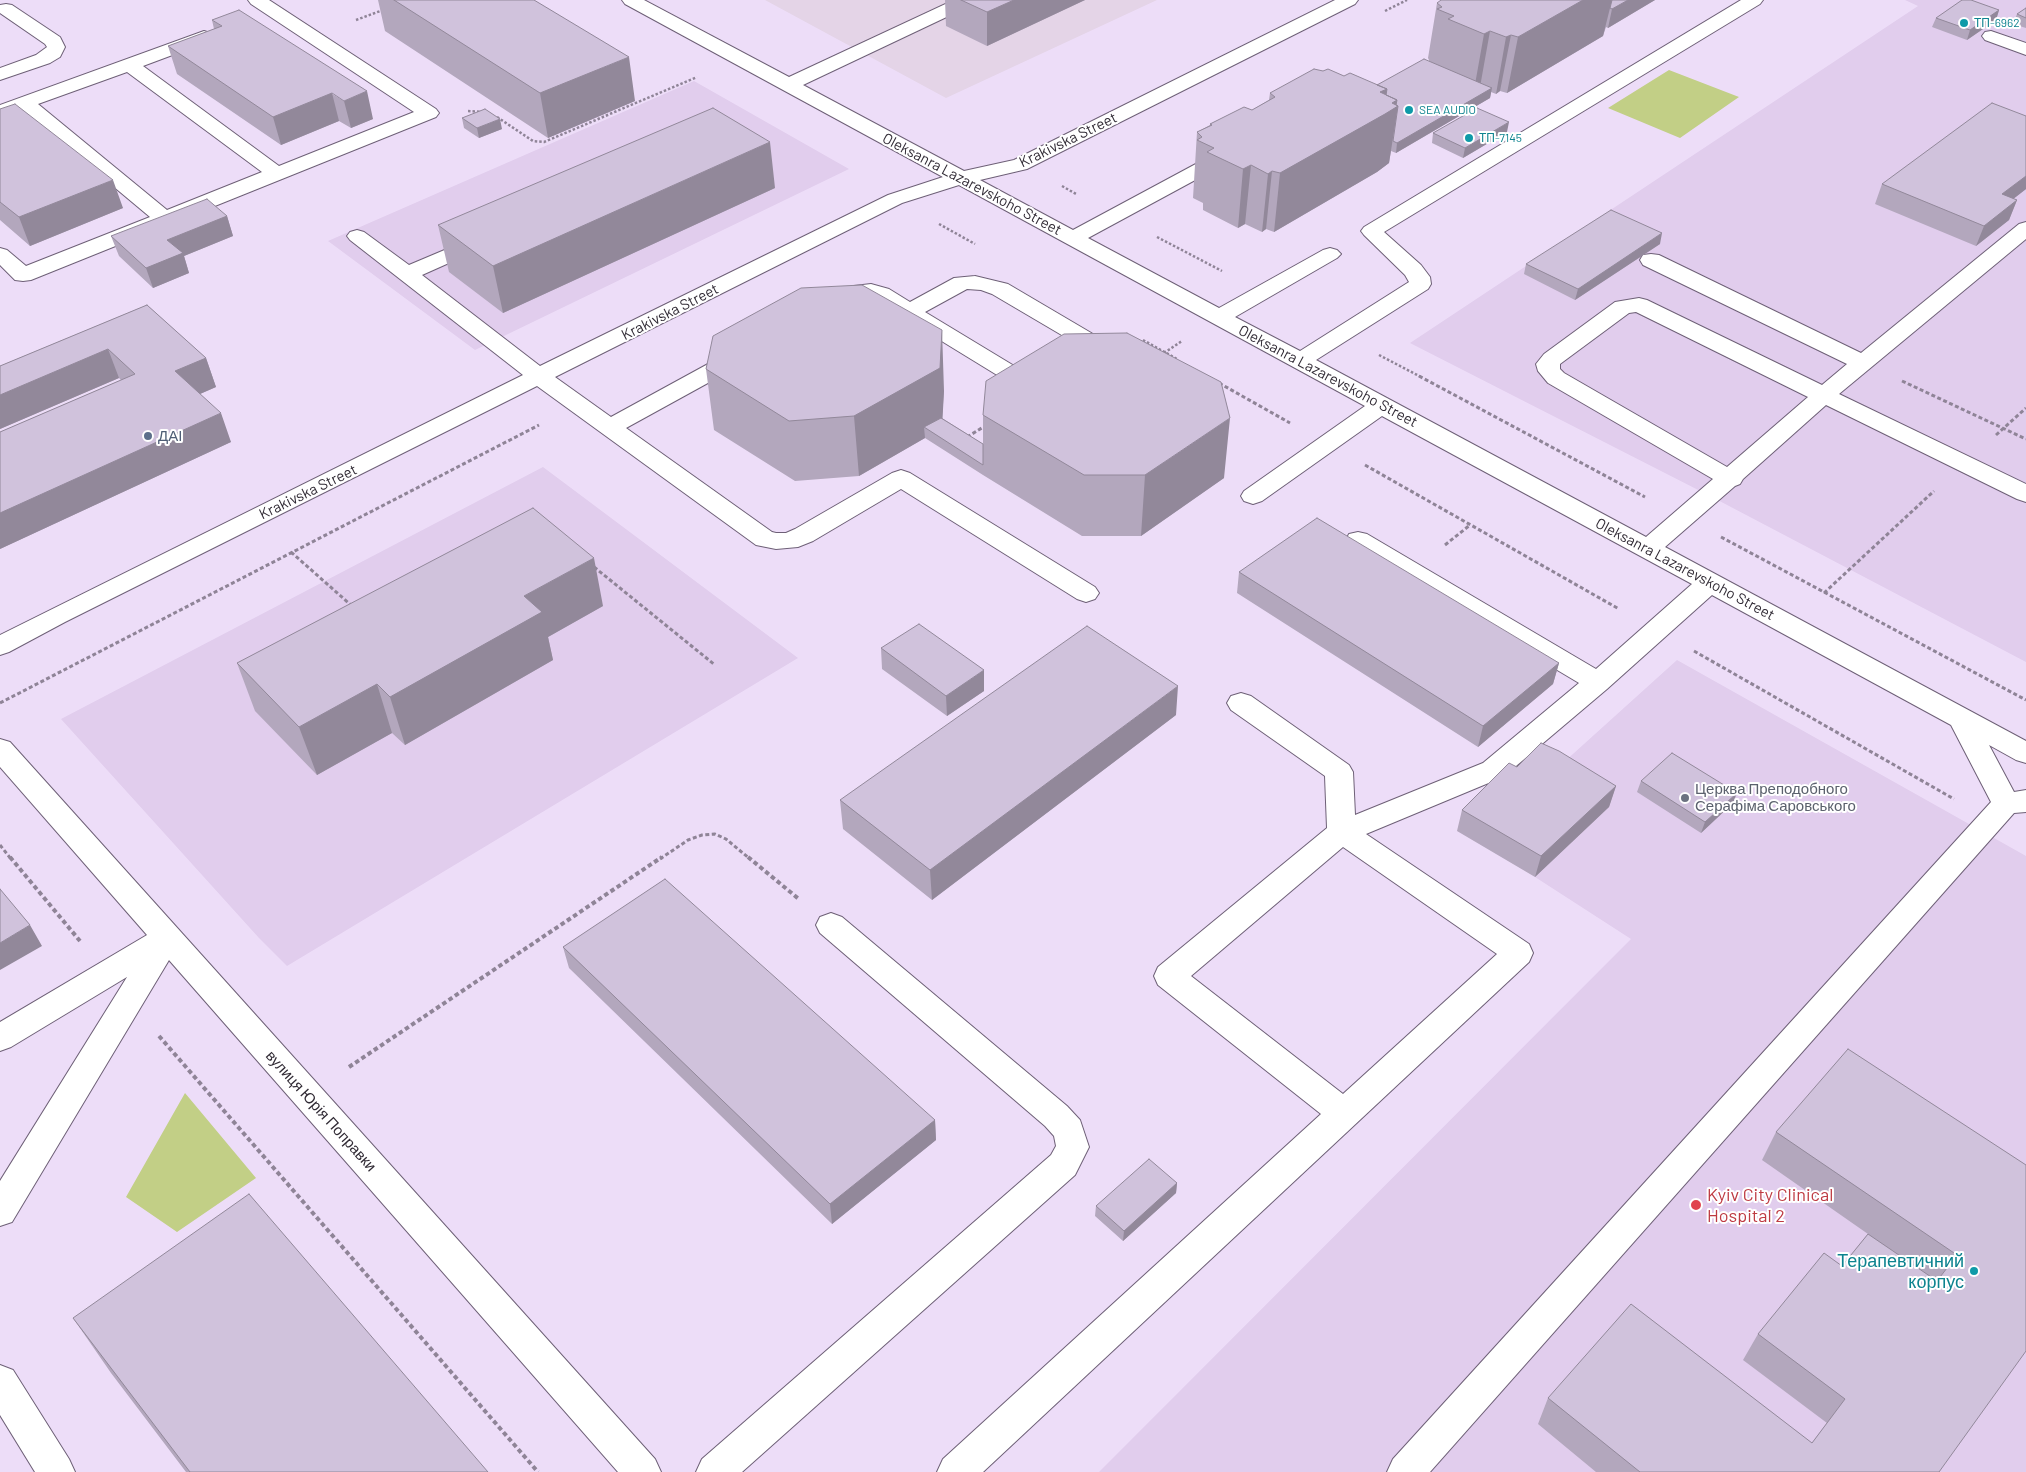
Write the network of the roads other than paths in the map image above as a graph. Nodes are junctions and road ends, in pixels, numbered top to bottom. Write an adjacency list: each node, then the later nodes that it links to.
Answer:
1 (630, 0): 12 (street, Oleksanra Lazarevskoho Street)
2 (968, 0): 12 (street)
3 (1349, 0): 17 (street, Krakivska Street)
4 (1754, 0): 32 (street)
5 (9, 7): 11 (street)
6 (262, 9): 16 (street)
7 (219, 31): 10 (street)
8 (1991, 36): 9 (street)
9 (2026, 49)
10 (129, 64): 13 (street); 16 (street)
11 (0, 74)
12 (788, 84): 17 (street, Oleksanra Lazarevskoho Street)
13 (25, 103): 14 (street); 18 (street)
14 (0, 112)
15 (1240, 148): 22 (street)
16 (277, 174): 18 (street)
17 (961, 178): 22 (street, Oleksanra Lazarevskoho Street); 34 (street, Krakivska Street)
18 (165, 219): 23 (street)
19 (2026, 228): 33 (street)
20 (497, 234): 26 (street)
21 (357, 236): 26 (street)
22 (1073, 238): 29 (street, Oleksanra Lazarevskoho Street)
23 (0, 254)
24 (1330, 254): 29 (street)
25 (1651, 260): 33 (street)
26 (407, 274): 34 (street)
27 (910, 311): 28 (street); 31 (street); 35 (street)
28 (817, 314)
29 (1219, 317): 32 (street, Oleksanra Lazarevskoho Street)
30 (757, 347): 38 (street)
31 (1107, 352)
32 (1300, 361): 37 (street, Oleksanra Lazarevskoho Street)
33 (1863, 363): 36 (street)
34 (540, 377): 38 (street); 46 (street, Krakivska Street)
35 (1041, 391)
36 (1825, 394): 39 (street); 39 (street); 40 (street)
37 (1382, 405): 41 (street); 43 (street, Oleksanra Lazarevskoho Street)
38 (610, 427): 45 (street)
39 (1730, 479): 43 (street)
40 (2026, 494)
41 (1253, 496)
42 (1358, 540): 47 (street)
43 (1648, 549): 44 (street, Oleksanra Lazarevskoho Street)
44 (1710, 582): 47 (street); 49 (street, Oleksanra Lazarevskoho Street)
45 (1086, 593)
46 (0, 646)
47 (1598, 682): 53 (street)
48 (1241, 703): 53 (street)
49 (1961, 718): 51 (street, Oleksanra Lazarevskoho Street); 52 (street)
50 (0, 750): 55 (street, вулиця Юрія Поправки)
51 (2026, 752)
52 (2008, 809): 64 (street)
53 (1342, 832): 57 (street); 57 (street)
54 (831, 925): 62 (street)
55 (167, 938): 56 (street); 58 (street); 61 (street, вулиця Юрія Поправки)
56 (0, 1038)
57 (1344, 1114): 63 (street)
58 (0, 1211)
59 (0, 1382): 60 (street)
60 (56, 1472)
61 (642, 1472)
62 (715, 1472)
63 (956, 1472)
64 (1406, 1472)

